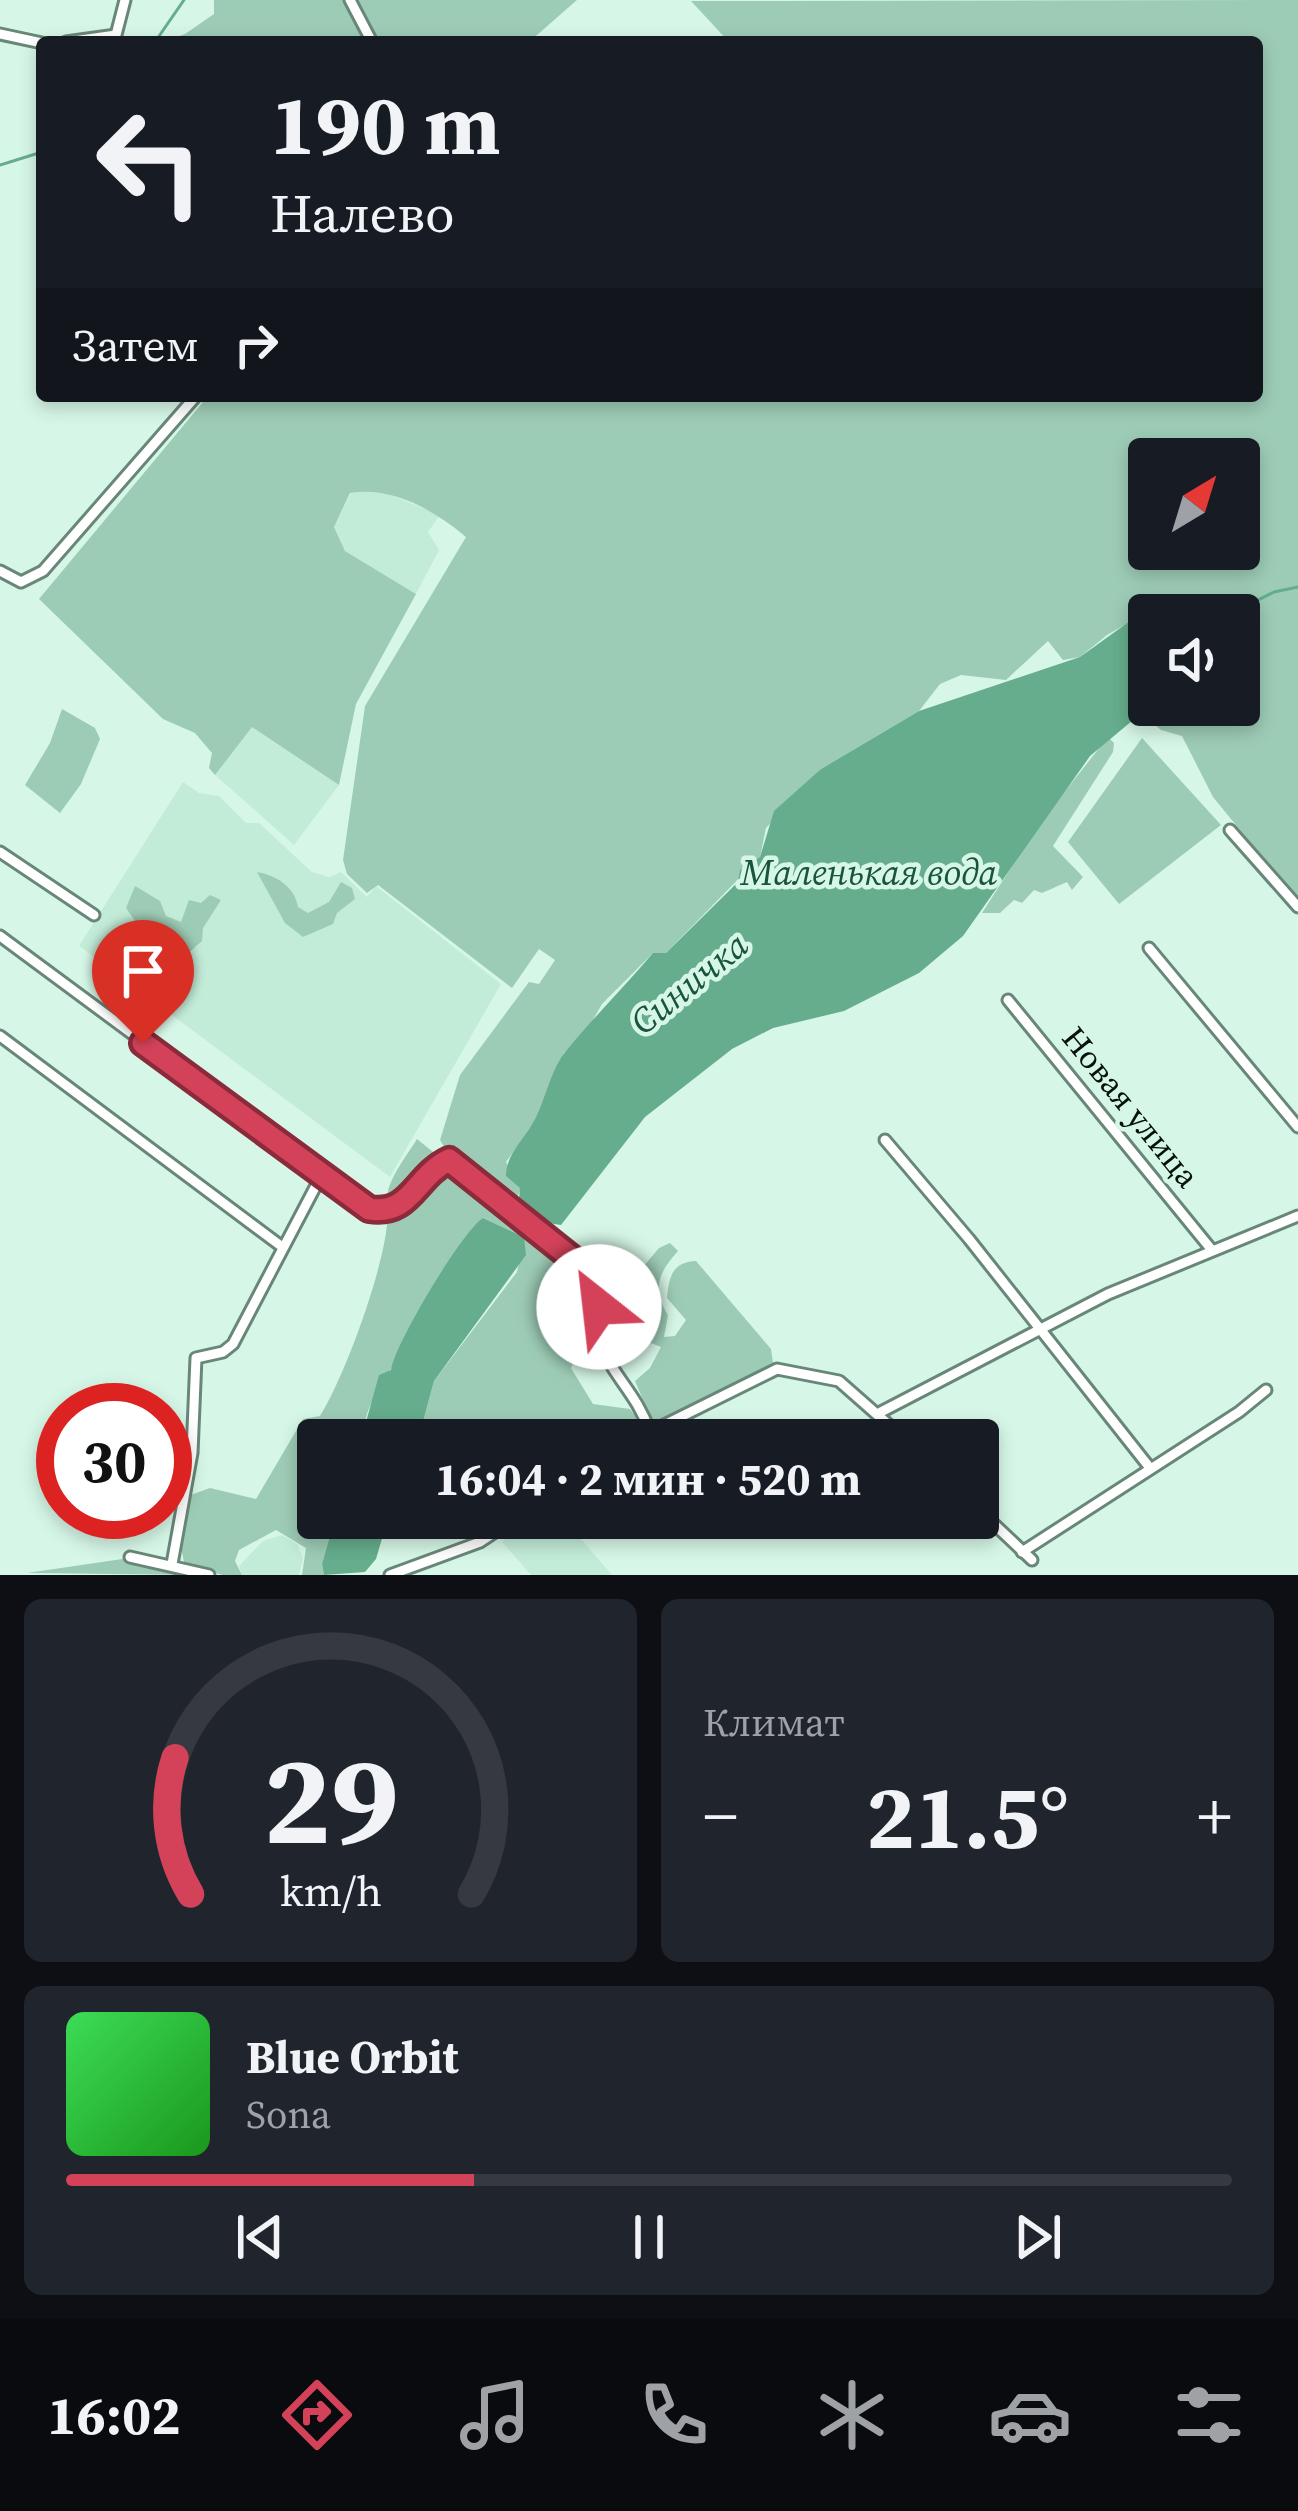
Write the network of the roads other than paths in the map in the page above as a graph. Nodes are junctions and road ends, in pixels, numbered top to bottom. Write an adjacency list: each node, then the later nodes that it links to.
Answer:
1 (125, 0): 4 (street)
2 (350, 0): 5 (street)
3 (0, 34): 6 (street)
4 (109, 36)
5 (369, 36)
6 (36, 42)
7 (191, 402): 8 (street)
8 (0, 571)
9 (1230, 830): 11 (street)
10 (0, 852): 12 (street)
11 (1298, 908)
12 (94, 915)
13 (0, 936): 19 (street)
14 (1149, 947): 17 (street)
15 (1008, 1000): 22 (street, Новая улица)
16 (0, 1036): 21 (street)
17 (1298, 1127)
18 (885, 1140): 23 (street)
19 (321, 1176): 21 (street); 26 (street)
20 (1298, 1216): 22 (street)
21 (281, 1246): 35 (street)
22 (1211, 1249): 23 (street)
23 (1041, 1331): 25 (street); 29 (street)
24 (1266, 1390): 29 (street)
25 (878, 1414): 27 (street); 28 (street)
26 (645, 1419)
27 (676, 1419)
28 (883, 1419)
29 (1150, 1468): 32 (street)
30 (999, 1530): 32 (street)
31 (484, 1539): 36 (street)
32 (1022, 1552): 34 (street)
33 (130, 1557): 35 (street)
34 (1032, 1560)
35 (172, 1564): 37 (street)
36 (405, 1573): 38 (street)
37 (209, 1575)
38 (390, 1575)

